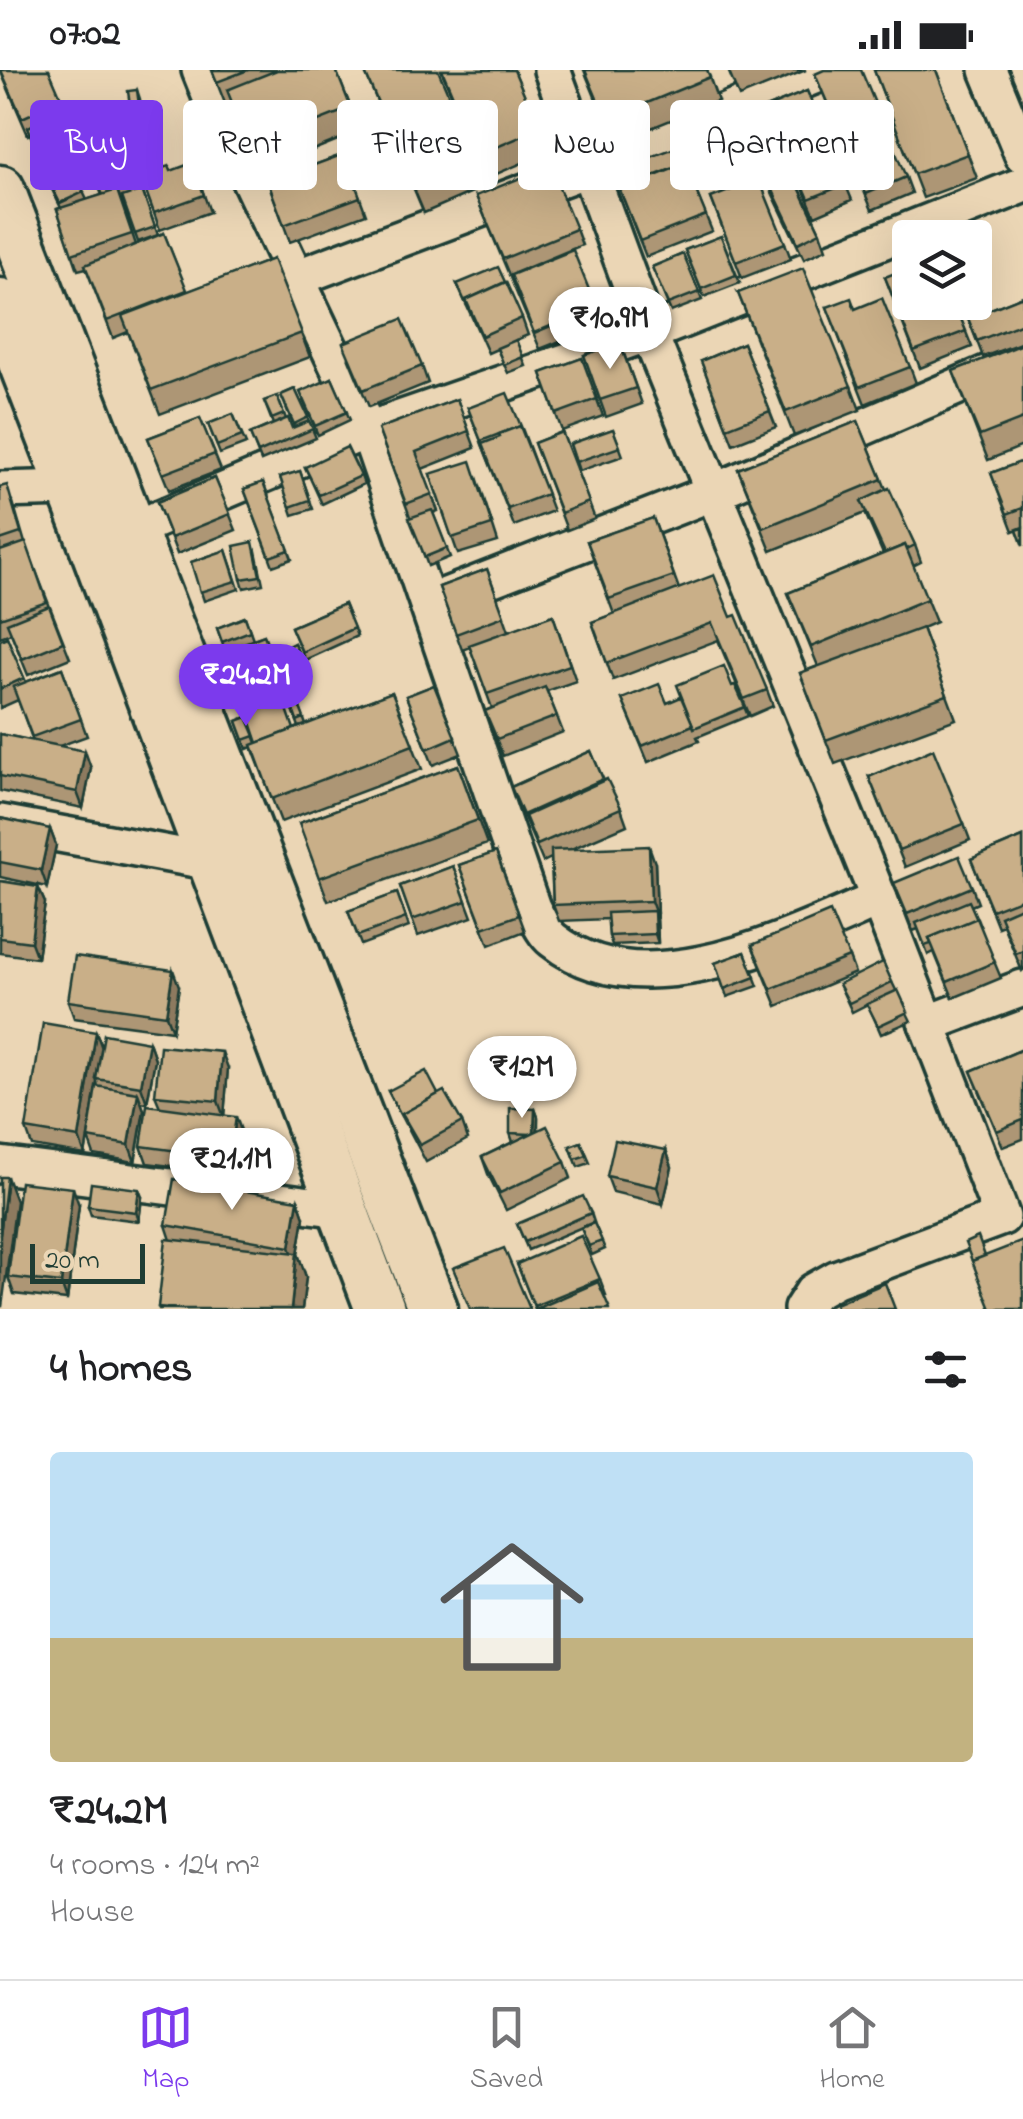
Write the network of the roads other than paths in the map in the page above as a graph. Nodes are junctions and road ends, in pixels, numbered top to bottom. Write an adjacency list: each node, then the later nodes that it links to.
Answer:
1 (200, 70): 12 (street)
2 (552, 70): 5 (street)
3 (828, 70): 6 (street)
4 (988, 70): 7 (street)
5 (563, 100)
6 (650, 143)
7 (1023, 154)
8 (1023, 185): 14 (street)
9 (0, 190): 20 (main road)
10 (530, 190): 12 (street)
11 (596, 190): 14 (street)
12 (296, 278): 16 (street)
13 (0, 303): 17 (main road)
14 (650, 334): 16 (street); 19 (street)
15 (1023, 358): 19 (street)
16 (368, 430): 20 (street); 21 (street)
17 (71, 488): 18 (street); 23 (main road)
18 (0, 490)
19 (714, 492): 21 (street); 24 (street)
20 (132, 530): 31 (main road)
21 (426, 603): 24 (street)
22 (0, 823): 23 (street)
23 (212, 862): 28 (main road)
24 (879, 899): 26 (street)
25 (1023, 988): 26 (street)
26 (926, 1024): 29 (street)
27 (0, 1165): 28 (street)
28 (342, 1209): 30 (main road)
29 (1013, 1212): 32 (street)
30 (380, 1309)
31 (433, 1309)
32 (802, 1309)

